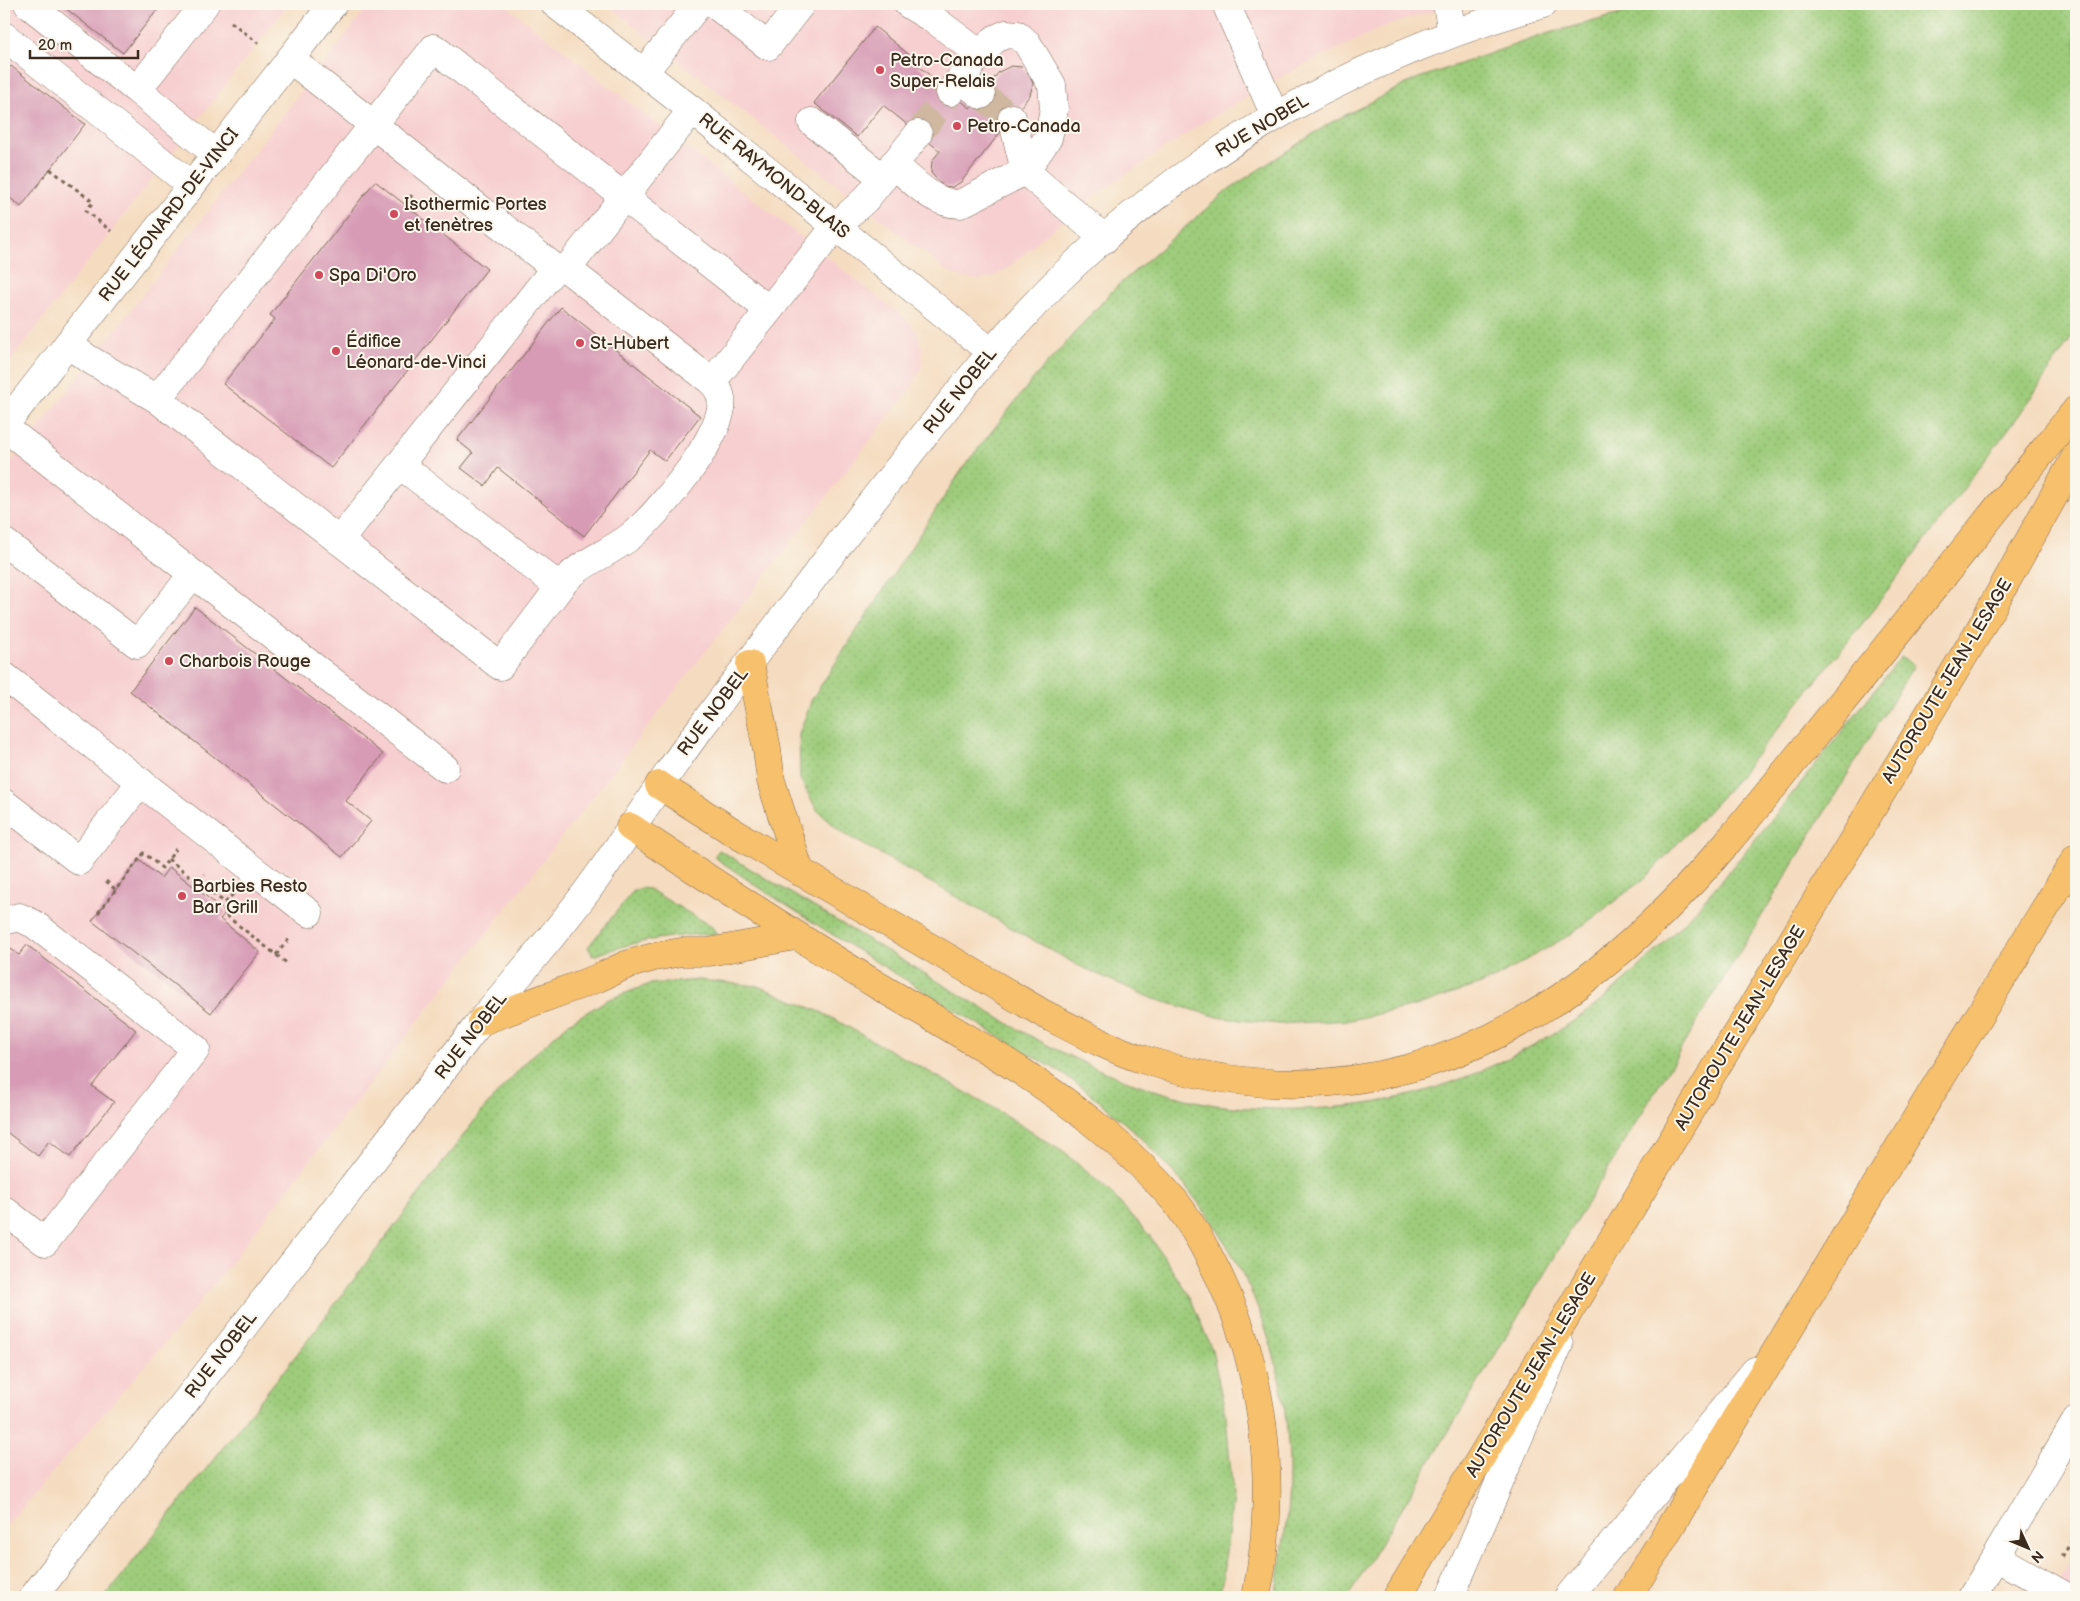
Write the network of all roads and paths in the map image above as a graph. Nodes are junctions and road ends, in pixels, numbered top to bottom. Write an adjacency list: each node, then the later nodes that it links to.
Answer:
1 (28, 4): 21 (street)
2 (205, 4): 21 (street)
3 (333, 4): 18 (street, RUE LÉONARD-DE-VINCI)
4 (555, 4): 19 (street, RUE RAYMOND-BLAIS)
5 (699, 4): 19 (street)
6 (714, 4): 7 (street)
7 (801, 4)
8 (908, 4): 12 (street)
9 (1226, 4): 23 (street)
10 (1447, 4): 14 (street)
11 (1543, 4): 14 (street, RUE NOBEL)
12 (942, 12): 17 (street)
13 (240, 30): 16 (path)
14 (1452, 33): 23 (street, RUE NOBEL)
15 (4, 36): 32 (street)
16 (258, 43)
17 (980, 54): 20 (street); 31 (street)
18 (290, 59): 26 (street); 28 (street, RUE LÉONARD-DE-VINCI)
19 (644, 72): 22 (street, RUE RAYMOND-BLAIS)
20 (964, 89)
21 (137, 90): 28 (street)
22 (692, 110): 33 (street); 34 (street, RUE RAYMOND-BLAIS)
23 (1275, 116): 36 (street, RUE NOBEL)
24 (1012, 118): 31 (street)
25 (812, 122): 30 (street)
26 (373, 126): 33 (street); 37 (street); 42 (street)
27 (918, 134): 30 (street)
28 (216, 154): 32 (street, RUE LÉONARD-DE-VINCI)
29 (50, 170): 35 (path)
30 (888, 171): 31 (street); 34 (street)
31 (1025, 171): 36 (street)
32 (192, 185): 39 (street, RUE LÉONARD-DE-VINCI)
33 (624, 196): 37 (street); 38 (street)
34 (836, 226): 38 (street); 40 (street, RUE RAYMOND-BLAIS)
35 (111, 231)
36 (1105, 239): 40 (street, RUE NOBEL)
37 (561, 269): 41 (street); 46 (street)
38 (769, 310): 41 (street)
39 (68, 344): 42 (street); 44 (street, RUE LÉONARD-DE-VINCI)
40 (991, 352): 51 (street, RUE NOBEL)
41 (712, 382): 50 (street)
42 (157, 399): 47 (street)
43 (2076, 410): 61 (highway)
44 (8, 413): 49 (street)
45 (2076, 456): 69 (highway, AUTOROUTE JEAN-LESAGE)
46 (400, 465): 47 (street); 50 (street)
47 (339, 541): 50 (street)
48 (4, 542): 49 (street)
49 (193, 574): 53 (street)
50 (560, 587)
51 (750, 664): 55 (street, RUE NOBEL); 61 (highway)
52 (4, 676): 54 (street)
53 (445, 768)
54 (141, 782): 56 (street); 63 (street)
55 (659, 785): 57 (street, RUE NOBEL); 61 (highway)
56 (4, 803)
57 (630, 827): 65 (highway); 67 (street, RUE NOBEL)
58 (179, 846): 60 (path)
59 (2076, 858): 70 (highway)
60 (168, 860): 62 (path); 66 (path)
61 (800, 872)
62 (98, 913)
63 (309, 913)
64 (4, 921): 68 (street)
65 (795, 936): 67 (highway); 76 (highway)
66 (288, 964)
67 (482, 1021): 75 (street, RUE NOBEL)
68 (4, 1210)
69 (1585, 1285): 77 (highway, AUTOROUTE JEAN-LESAGE); 78 (street)
70 (1792, 1326): 79 (street); 80 (highway)
71 (2076, 1421): 73 (street)
72 (2076, 1534): 74 (path)
73 (1996, 1557): 81 (street); 82 (street)
74 (2060, 1561)
75 (33, 1597)
76 (1256, 1597)
77 (1397, 1597)
78 (1450, 1597)
79 (1568, 1597)
80 (1628, 1597)
81 (1972, 1597)
82 (2067, 1597)

